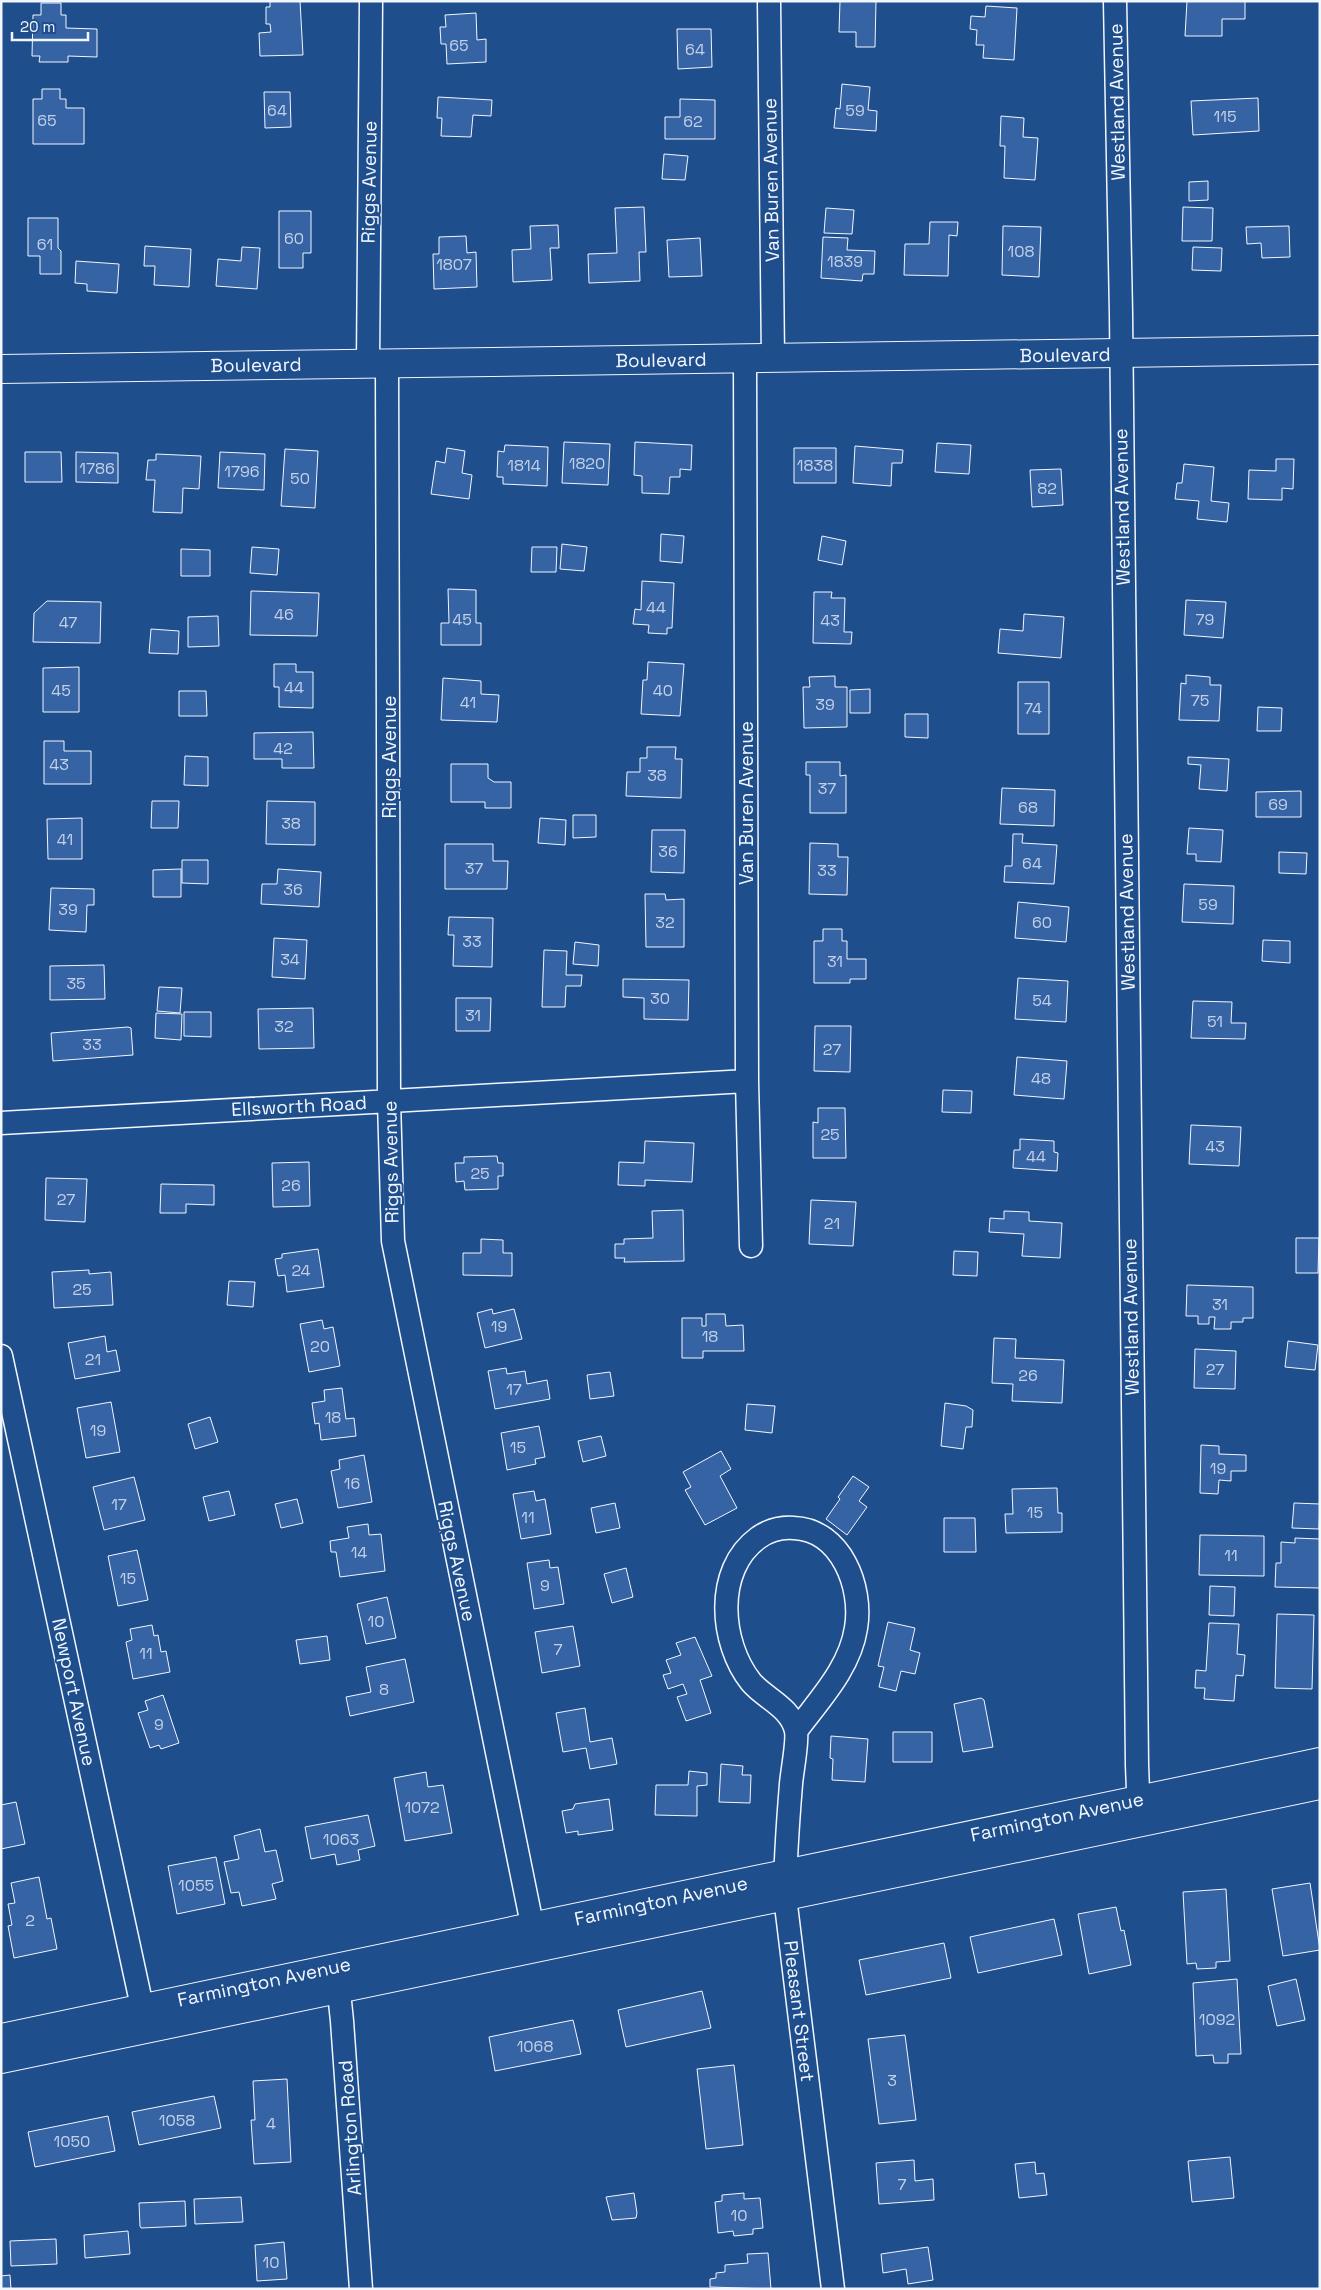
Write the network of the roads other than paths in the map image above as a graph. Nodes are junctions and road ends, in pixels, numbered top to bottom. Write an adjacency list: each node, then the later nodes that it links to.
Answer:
1 (371, 1): 8 (street, Riggs Avenue)
2 (769, 1): 6 (street, Van Buren Avenue)
3 (1115, 1): 5 (street, Westland Avenue)
4 (1320, 350): 5 (main road, Boulevard)
5 (1121, 354): 6 (main road, Boulevard); 18 (street, Westland Avenue)
6 (773, 358): 7 (main road, Boulevard)
7 (745, 359): 8 (main road, Boulevard); 10 (street, Van Buren Avenue)
8 (378, 363): 9 (main road, Boulevard); 11 (street, Riggs Avenue)
9 (1, 369)
10 (747, 1081): 11 (street, Ellsworth Road); 13 (street, Van Buren Avenue)
11 (389, 1101): 12 (street, Ellsworth Road); 20 (street, Riggs Avenue)
12 (1, 1123)
13 (750, 1246)
14 (1, 1356): 22 (street, Newport Avenue)
15 (796, 1732): 15 (street); 19 (street, Pleasant Street)
16 (1320, 1762): 18 (main road, Farmington Avenue)
17 (1320, 1785): 18 (main road, Farmington Avenue)
18 (1139, 1811): 19 (main road, Farmington Avenue)
19 (785, 1886): 20 (main road, Farmington Avenue); 26 (street, Pleasant Street)
20 (534, 1937): 21 (main road, Farmington Avenue)
21 (338, 1978): 22 (main road, Farmington Avenue); 25 (street, Arlington Road)
22 (144, 2018): 23 (main road, Farmington Avenue); 24 (main road, Farmington Avenue)
23 (1, 2038)
24 (1, 2059)
25 (362, 2289)
26 (834, 2289)

